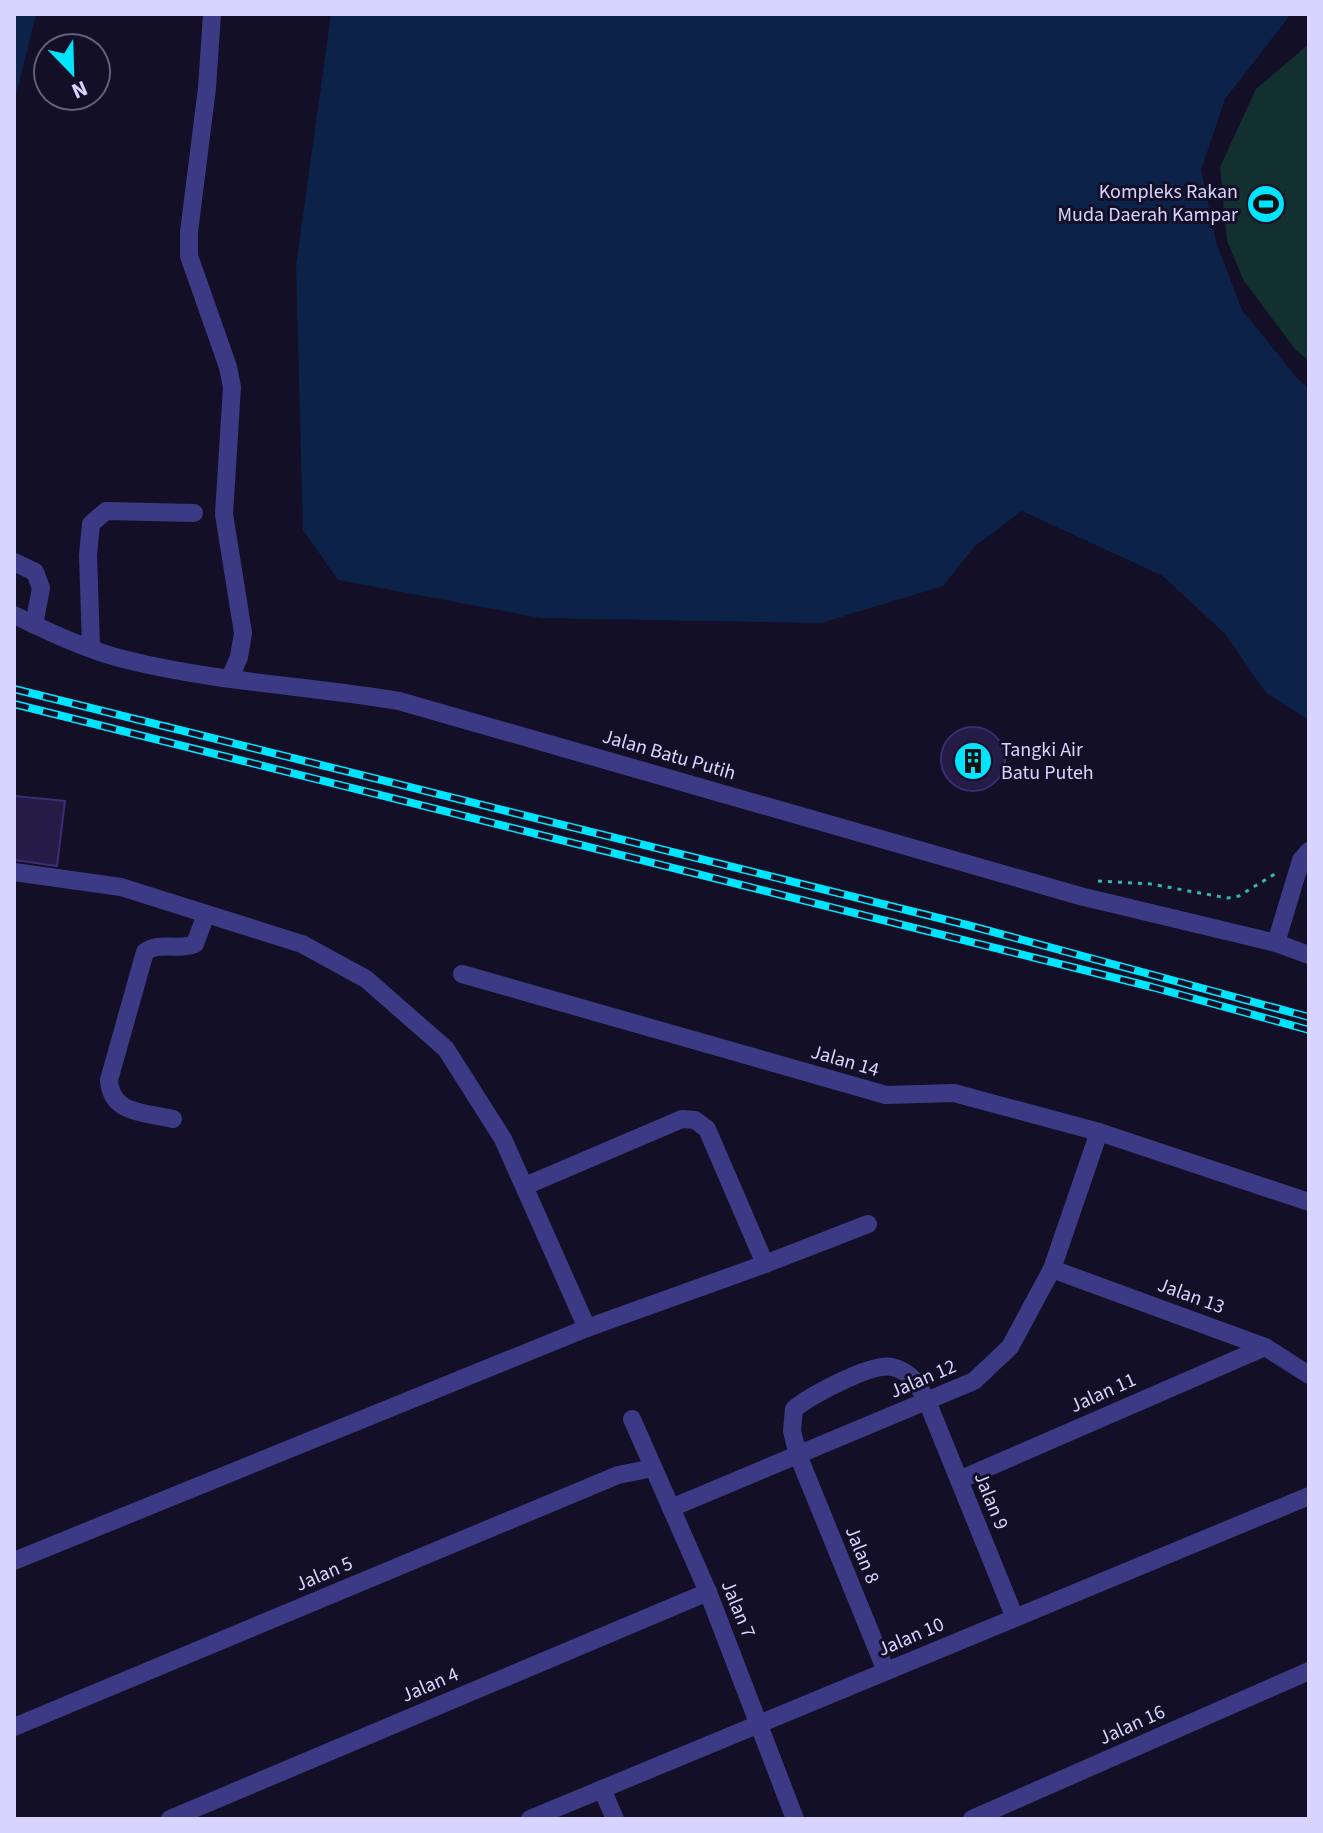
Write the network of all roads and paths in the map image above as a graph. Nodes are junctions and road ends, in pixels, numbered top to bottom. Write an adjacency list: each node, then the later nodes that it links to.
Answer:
1 (212, 14): 7 (street)
2 (194, 513): 6 (street)
3 (14, 562): 5 (street)
4 (14, 615): 5 (street, Jalan Batu Putih)
5 (34, 625): 6 (street, Jalan Batu Putih)
6 (91, 647): 7 (street, Jalan Batu Putih)
7 (230, 678): 13 (street, Jalan Batu Putih)
8 (1309, 851): 13 (street)
9 (1286, 864): 11 (path)
10 (14, 872): 12 (street)
11 (1085, 878)
12 (206, 914): 16 (street); 18 (street)
13 (1276, 943): 14 (street, Jalan Batu Putih)
14 (1309, 955)
15 (462, 974): 17 (street, Jalan 14)
16 (173, 1119)
17 (1099, 1132): 19 (street, Jalan 14); 22 (street, Jalan 12)
18 (525, 1186): 21 (street); 23 (street)
19 (1309, 1202)
20 (868, 1224): 21 (street)
21 (765, 1264): 23 (street)
22 (1052, 1269): 24 (street, Jalan 13); 26 (street, Jalan 12)
23 (587, 1328): 33 (street)
24 (1265, 1347): 25 (street, Jalan 13); 30 (street, Jalan 11)
25 (1309, 1375)
26 (927, 1401): 28 (street, Jalan 12); 28 (street, Jalan 9); 30 (street, Jalan 9)
27 (632, 1419): 29 (street, Jalan 7)
28 (798, 1455): 32 (street, Jalan 12); 36 (street, Jalan 8)
29 (653, 1468): 32 (street, Jalan 7); 39 (street, Jalan 5)
30 (959, 1480): 35 (street, Jalan 9)
31 (1309, 1496): 35 (street, Jalan 10)
32 (671, 1508): 34 (street, Jalan 7)
33 (14, 1561)
34 (708, 1592): 38 (street, Jalan 7); 41 (street, Jalan 4)
35 (1015, 1618): 36 (street, Jalan 10)
36 (886, 1671): 38 (street, Jalan 10)
37 (1309, 1671): 45 (street, Jalan 16)
38 (759, 1724): 40 (street, Jalan 10); 44 (street, Jalan 7)
39 (14, 1727)
40 (602, 1789): 42 (street, Jalan 10); 43 (street)
41 (170, 1819)
42 (530, 1819)
43 (615, 1819)
44 (795, 1819)
45 (972, 1819)

